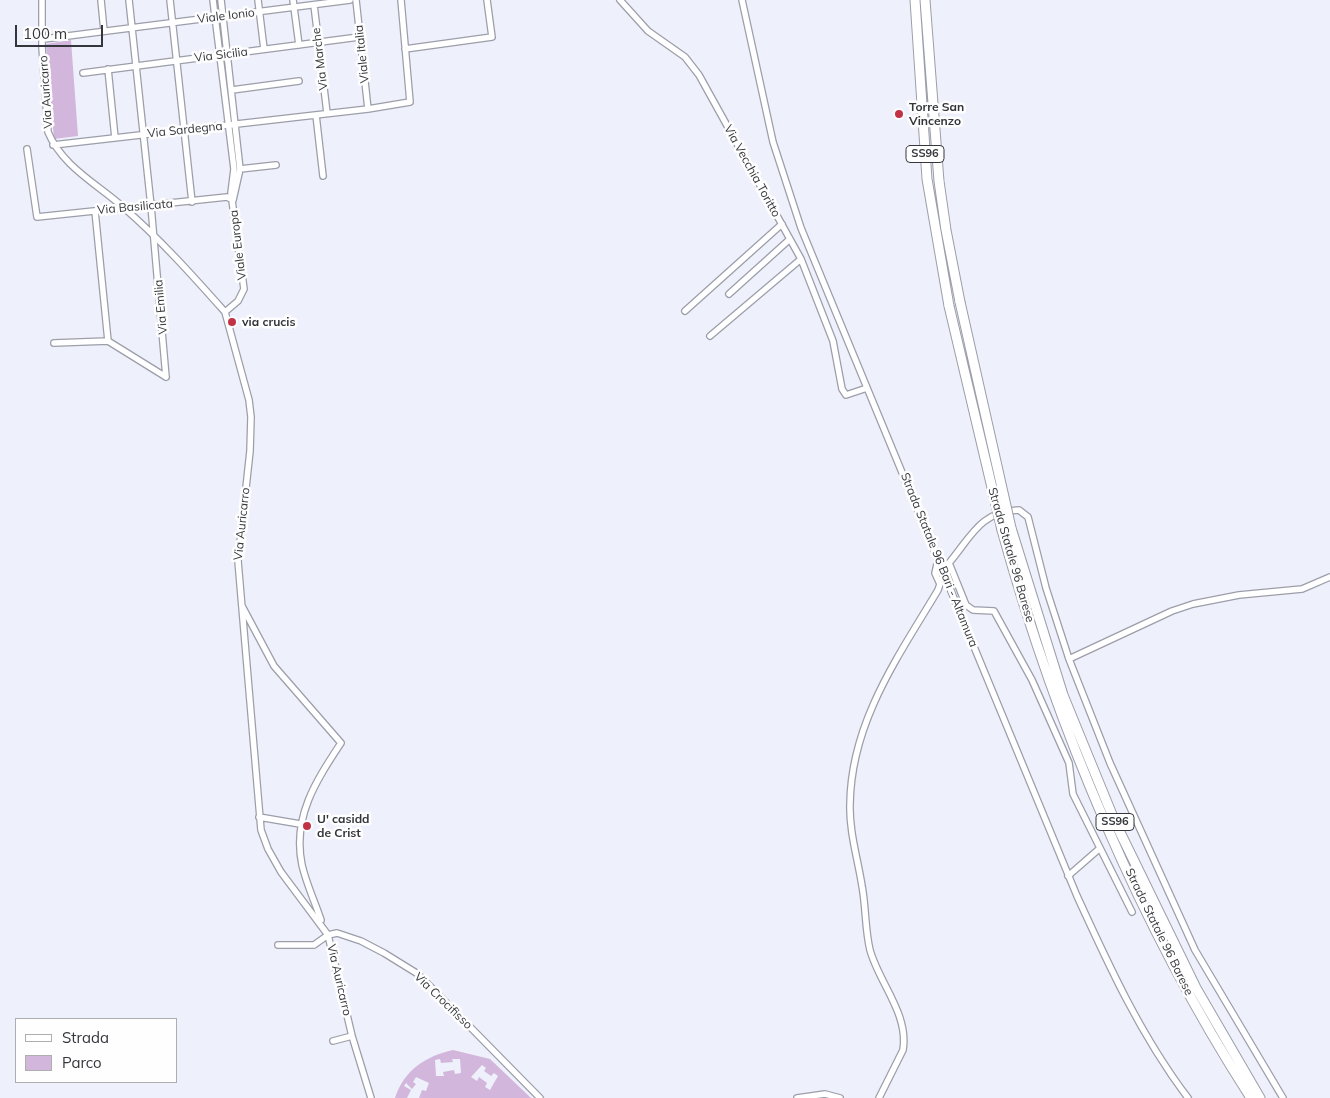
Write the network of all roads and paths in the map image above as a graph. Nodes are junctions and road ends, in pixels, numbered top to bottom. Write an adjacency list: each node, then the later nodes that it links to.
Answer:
1 (42, 0): 26 (street, Via Auricarro)
2 (100, 0): 24 (street)
3 (129, 0): 23 (street, Via Emilia)
4 (170, 0): 22 (street)
5 (213, 0): 21 (street, Viale Europa)
6 (221, 0): 20 (street, Viale Europa)
7 (258, 0): 19 (street)
8 (293, 0): 18 (street)
9 (350, 0): 17 (street, Viale Ionio)
10 (356, 0): 25 (street, Viale Italia)
11 (400, 0): 30 (street)
12 (487, 0): 30 (street)
13 (620, 0): 57 (street, Via Vecchia Toritto)
14 (742, 0): 67 (street, Strada Statale 96 Bari - Altamura)
15 (915, 0): 68 (highway, Strada Statale 96 Barese / SS96, bridge)
16 (925, 0): 68 (highway, Strada Statale 96 Barese / SS96, bridge)
17 (314, 5): 18 (street, Viale Ionio); 27 (street, Via Marche)
18 (294, 7): 19 (street, Viale Ionio); 28 (street)
19 (259, 11): 20 (street, Viale Ionio); 29 (street)
20 (223, 16): 21 (street, Viale Ionio); 31 (street, Viale Europa)
21 (215, 17): 22 (street, Viale Ionio); 32 (street, Viale Europa)
22 (173, 22): 23 (street, Viale Ionio); 33 (street)
23 (132, 28): 24 (street, Viale Ionio); 34 (street, Via Emilia)
24 (104, 31): 26 (street, Viale Ionio)
25 (360, 37): 27 (street, Via Sicilia); 39 (street, Viale Italia)
26 (44, 38): 47 (street, Via Auricarro)
27 (318, 42): 28 (street, Via Sicilia); 40 (street, Via Marche)
28 (299, 44): 29 (street, Via Sicilia)
29 (264, 49): 31 (street, Via Sicilia)
30 (405, 49): 39 (street, Via Sardegna)
31 (228, 54): 32 (street, Via Sicilia); 38 (street, Viale Europa)
32 (219, 55): 33 (street, Via Sicilia); 42 (street, Viale Europa)
33 (178, 60): 34 (street, Via Sicilia); 44 (street)
34 (136, 65): 35 (street, Via Sicilia); 45 (street, Via Emilia)
35 (108, 69): 36 (street, Via Sicilia); 46 (street)
36 (83, 73)
37 (299, 81): 38 (street)
38 (232, 90): 43 (street, Viale Europa)
39 (368, 109): 40 (street, Via Sardegna)
40 (327, 113): 41 (street, Via Sardegna)
41 (316, 114): 43 (street, Via Sardegna); 51 (street)
42 (228, 125): 43 (street, Via Sardegna); 44 (street, Via Sardegna); 52 (street, Viale Europa)
43 (236, 125): 50 (street, Viale Europa)
44 (185, 130): 45 (street, Via Sardegna); 53 (street)
45 (144, 134): 46 (street, Via Sardegna); 54 (street, Via Emilia)
46 (115, 138): 47 (street, Via Sardegna)
47 (53, 145): 55 (street, Via Auricarro)
48 (27, 149): 56 (street, Via Basilicata)
49 (276, 165): 50 (street)
50 (240, 169): 52 (street, Viale Europa)
51 (323, 176)
52 (233, 200): 53 (street, Via Basilicata); 63 (street, Viale Europa)
53 (192, 202): 54 (street, Via Basilicata)
54 (151, 206): 55 (street, Via Basilicata); 58 (street, Via Emilia)
55 (124, 208): 56 (street, Via Basilicata); 58 (street, Via Auricarro)
56 (95, 211): 65 (street)
57 (782, 224): 59 (street, Via Vecchia Toritto); 62 (street)
58 (154, 238): 63 (street, Via Auricarro); 65 (street, Via Emilia)
59 (790, 239): 60 (street, Via Vecchia Toritto); 61 (street)
60 (801, 259): 64 (street); 67 (street, Via Vecchia Toritto)
61 (729, 294)
62 (685, 311)
63 (225, 312): 73 (street, Via Auricarro)
64 (710, 336)
65 (108, 341): 66 (street)
66 (54, 342)
67 (867, 388): 69 (street, Strada Statale 96 Bari - Altamura)
68 (1006, 529): 91 (highway, Strada Statale 96 Barese / SS96); 92 (highway, Strada Statale 96 Barese / SS96)
69 (938, 560): 71 (street, Strada Statale 96 Bari - Altamura); 89 (street)
70 (949, 563): 71 (street); 74 (street); 77 (street)
71 (941, 567): 78 (street, Strada Statale 96 Bari - Altamura)
72 (1330, 577): 74 (street)
73 (240, 603): 75 (street, Via Auricarro); 76 (street)
74 (1069, 659): 93 (street)
75 (259, 817): 76 (street); 80 (street, Via Auricarro)
76 (300, 824): 80 (street)
77 (1099, 849): 78 (street); 79 (street)
78 (1068, 876): 90 (street, Strada Statale 96 Bari - Altamura)
79 (1132, 912)
80 (323, 927): 81 (street, Via Auricarro)
81 (328, 935): 82 (street); 83 (street, Via Auricarro); 86 (street, Via Crocifisso)
82 (278, 945)
83 (352, 1036): 84 (street); 85 (street, Via Auricarro)
84 (334, 1041)
85 (373, 1098)
86 (540, 1098)
87 (797, 1098): 88 (street)
88 (840, 1098)
89 (880, 1098)
90 (1188, 1098)
91 (1251, 1098)
92 (1260, 1098)
93 (1283, 1098)

